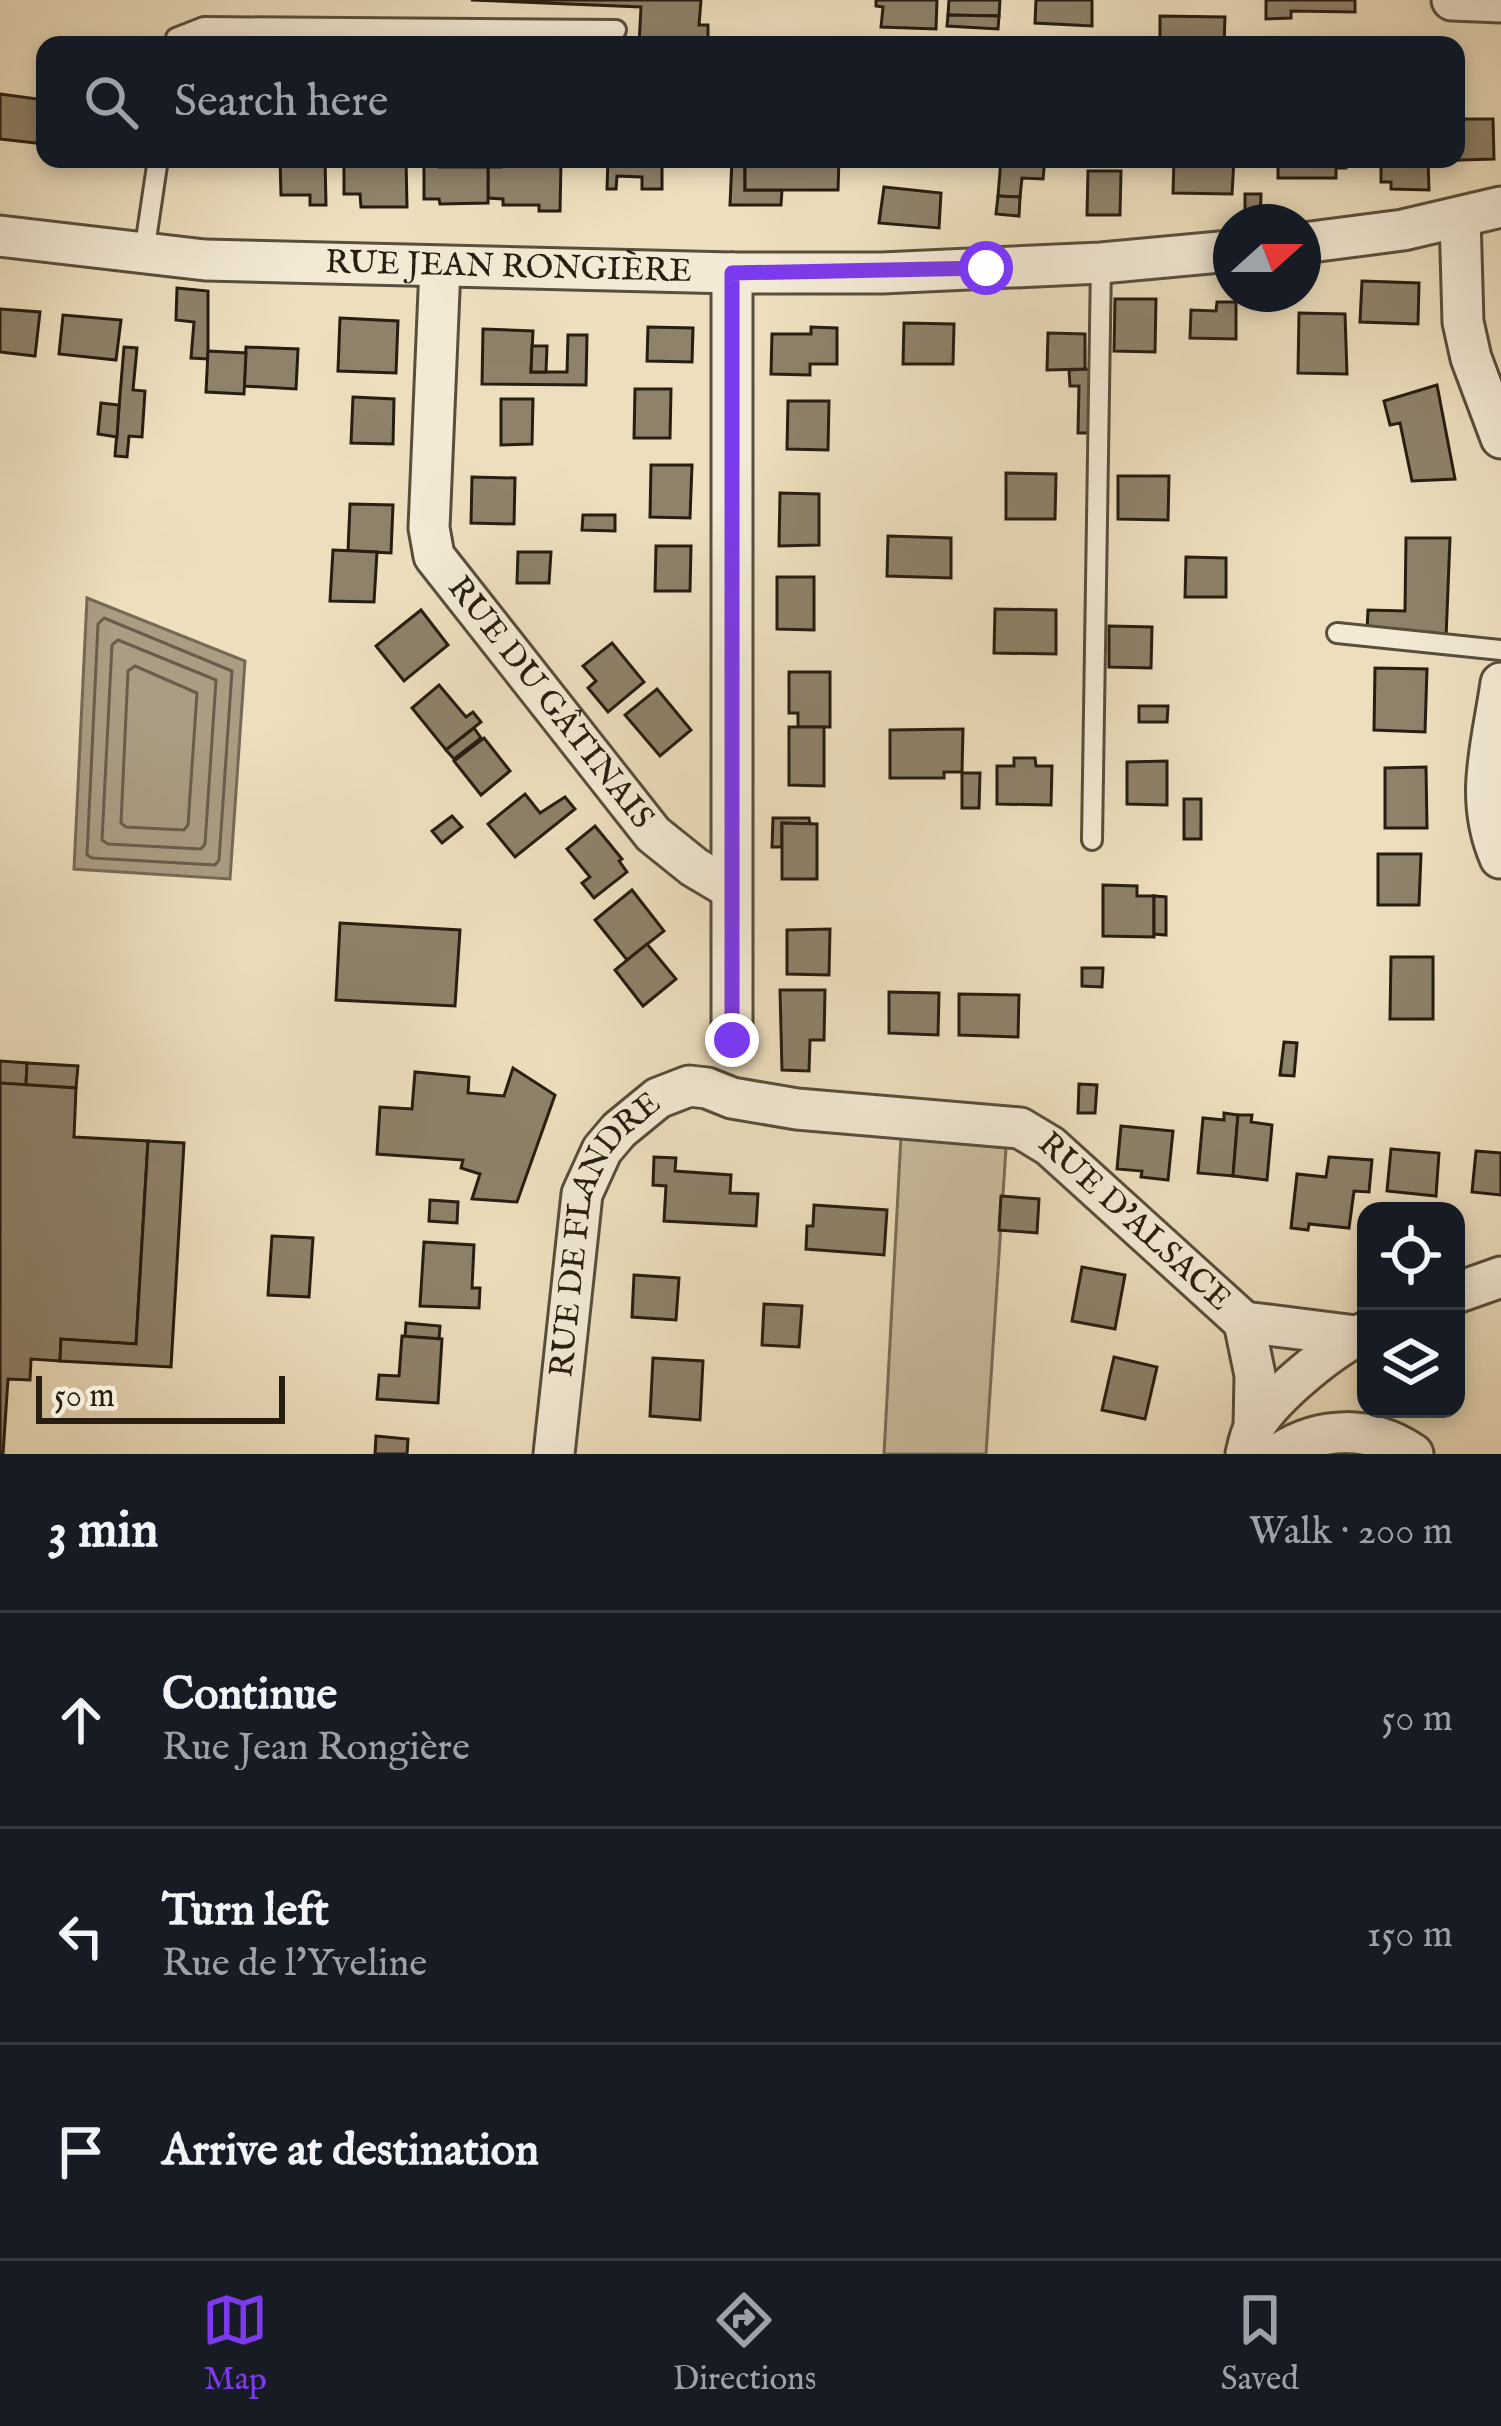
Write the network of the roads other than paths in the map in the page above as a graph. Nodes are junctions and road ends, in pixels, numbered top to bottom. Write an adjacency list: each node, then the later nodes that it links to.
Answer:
1 (1452, 0): 2 (street)
2 (1501, 2)
3 (616, 30): 4 (lane)
4 (179, 36)
5 (157, 168): 10 (lane)
6 (1501, 207): 7 (street)
7 (1460, 217): 9 (street); 15 (street)
8 (0, 236): 10 (street, RUE JEAN RONGIÈRE)
9 (1321, 241)
10 (144, 253): 13 (street, RUE JEAN RONGIÈRE)
11 (1213, 253): 12 (street, RUE JEAN RONGIÈRE)
12 (1101, 263): 14 (street, RUE JEAN RONGIÈRE); 19 (lane)
13 (440, 267): 14 (street, RUE JEAN RONGIÈRE); 21 (street, RUE DU GÂTINAIS)
14 (732, 273): 21 (street)
15 (1501, 438)
16 (1337, 633): 17 (lane)
17 (1501, 650)
18 (1501, 683): 20 (street)
19 (1092, 841)
20 (1500, 858)
21 (731, 889): 22 (street)
22 (732, 1040)
23 (732, 1098): 26 (street, RUE D'ALSACE); 30 (street, RUE DE FLANDRE)
24 (1501, 1277): 25 (street)
25 (1465, 1290)
26 (1244, 1322): 27 (street, RUE D'ALSACE); 29 (street, RUE D'ALSACE)
27 (1357, 1334)
28 (1357, 1337): 29 (street)
29 (1259, 1445): 31 (street)
30 (554, 1454)
31 (1413, 1454)

